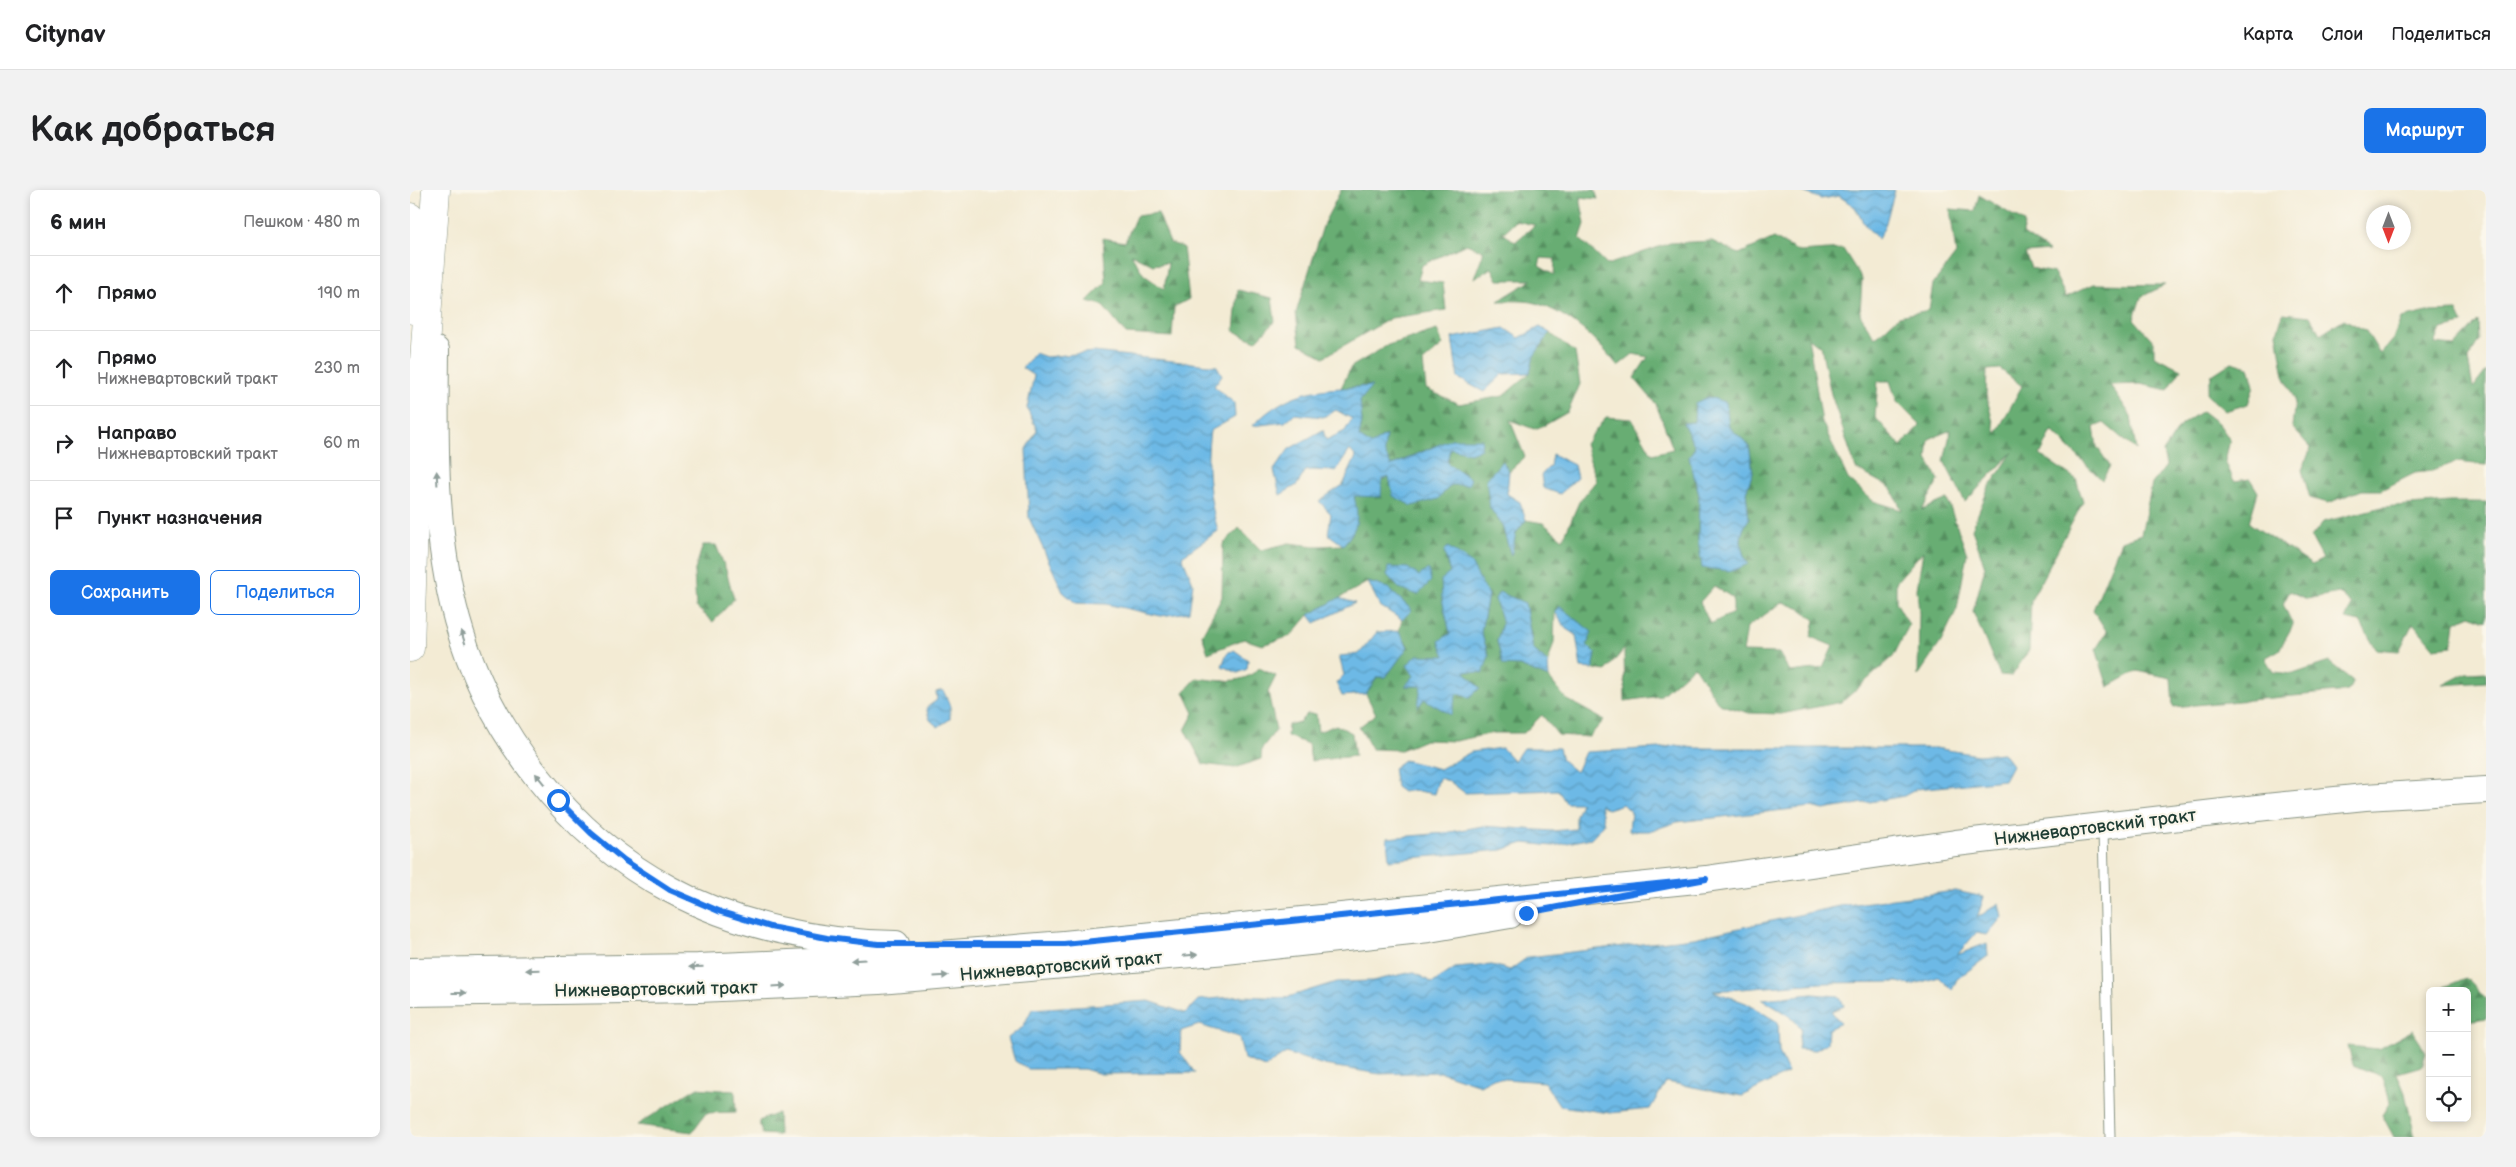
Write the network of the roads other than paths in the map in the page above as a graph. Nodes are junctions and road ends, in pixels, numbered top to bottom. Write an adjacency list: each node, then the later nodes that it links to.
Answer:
1 (437, 190): 3 (highway); 10 (main road, one-way to 1)
2 (410, 217): 3 (highway)
3 (415, 489): 4 (highway)
4 (410, 648)
5 (2460, 790): 6 (main road, Нижневартовский тракт); 7 (lane); 8 (main road, Нижневартовский тракт)
6 (2486, 790)
7 (2486, 795)
8 (2103, 826): 9 (main road, Нижневартовский тракт); 13 (lane)
9 (1706, 879): 10 (main road, Нижневартовский тракт); 12 (main road, Нижневартовский тракт, one-way to 9)
10 (1064, 944): 11 (main road, Нижневартовский тракт, one-way to 11)
11 (410, 972)
12 (410, 993)
13 (2110, 1137)

